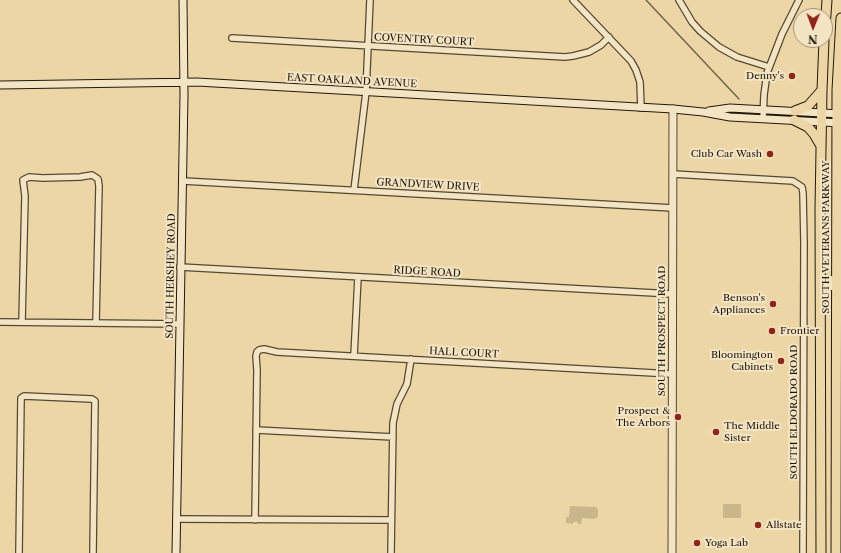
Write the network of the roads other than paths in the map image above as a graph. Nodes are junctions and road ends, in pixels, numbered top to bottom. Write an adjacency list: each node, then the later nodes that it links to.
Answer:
1 (184, 0): 12 (main road, SOUTH HERSHEY ROAD)
2 (370, 0): 9 (street)
3 (573, 0): 7 (street)
4 (679, 0): 11 (street)
5 (799, 0): 11 (street)
6 (841, 18): 16 (highway, SOUTH VETERANS PARKWAY)
7 (609, 37): 9 (street, COVENTRY COURT); 17 (street)
8 (232, 38): 9 (street, COVENTRY COURT)
9 (368, 46): 15 (street)
10 (824, 48): 14 (highway, SOUTH VETERANS PARKWAY)
11 (769, 67): 19 (street)
12 (184, 82): 13 (main road, EAST OAKLAND AVENUE); 15 (main road, EAST OAKLAND AVENUE); 28 (main road, SOUTH HERSHEY ROAD)
13 (0, 85)
14 (822, 90): 21 (highway); 22 (highway, SOUTH VETERANS PARKWAY)
15 (366, 92): 17 (main road, EAST OAKLAND AVENUE); 29 (street)
16 (839, 93): 23 (highway, SOUTH VETERANS PARKWAY)
17 (641, 108): 18 (main road, EAST OAKLAND AVENUE)
18 (673, 109): 20 (main road, EAST OAKLAND AVENUE); 27 (main road, SOUTH PROSPECT ROAD)
19 (764, 110): 20 (main road, EAST OAKLAND AVENUE); 21 (main road, EAST OAKLAND AVENUE); 24 (street)
20 (703, 112): 24 (main road, EAST OAKLAND AVENUE)
21 (794, 116): 22 (main road, EAST OAKLAND AVENUE); 24 (main road, EAST OAKLAND AVENUE); 26 (highway)
22 (822, 117): 23 (main road, EAST OAKLAND AVENUE); 26 (highway, SOUTH VETERANS PARKWAY)
23 (839, 118): 25 (highway, SOUTH VETERANS PARKWAY)
24 (763, 119)
25 (839, 144): 31 (highway, SOUTH VETERANS PARKWAY)
26 (821, 146): 34 (highway, SOUTH VETERANS PARKWAY)
27 (673, 174): 30 (main road, SOUTH PROSPECT ROAD); 55 (street, SOUTH ELDORADO ROAD)
28 (182, 181): 29 (street, GRANDVIEW DRIVE); 32 (main road, SOUTH HERSHEY ROAD)
29 (354, 190): 30 (street, GRANDVIEW DRIVE)
30 (673, 208): 36 (main road, SOUTH PROSPECT ROAD)
31 (839, 257): 35 (highway, SOUTH VETERANS PARKWAY)
32 (180, 266): 33 (street, RIDGE ROAD); 41 (main road, SOUTH HERSHEY ROAD)
33 (358, 277): 36 (street, RIDGE ROAD); 42 (street)
34 (821, 283): 35 (main road); 56 (highway, SOUTH VETERANS PARKWAY)
35 (839, 283): 37 (highway, SOUTH VETERANS PARKWAY)
36 (673, 294): 44 (main road, SOUTH PROSPECT ROAD)
37 (839, 308): 57 (highway, SOUTH VETERANS PARKWAY)
38 (0, 322): 39 (street)
39 (22, 322): 40 (street); 40 (street)
40 (96, 323): 41 (street)
41 (180, 324): 47 (main road, SOUTH HERSHEY ROAD)
42 (354, 356): 43 (street, HALL COURT); 45 (street, HALL COURT)
43 (411, 359): 44 (street, HALL COURT); 46 (street)
44 (672, 374): 54 (main road, SOUTH PROSPECT ROAD)
45 (256, 430): 46 (street); 48 (street)
46 (393, 437): 49 (street)
47 (177, 519): 48 (street); 52 (main road, SOUTH HERSHEY ROAD)
48 (255, 520): 49 (street)
49 (391, 520): 53 (street)
50 (19, 553): 51 (street)
51 (94, 553)
52 (176, 553)
53 (391, 553)
54 (672, 553)
55 (803, 553)
56 (821, 553)
57 (836, 553)

